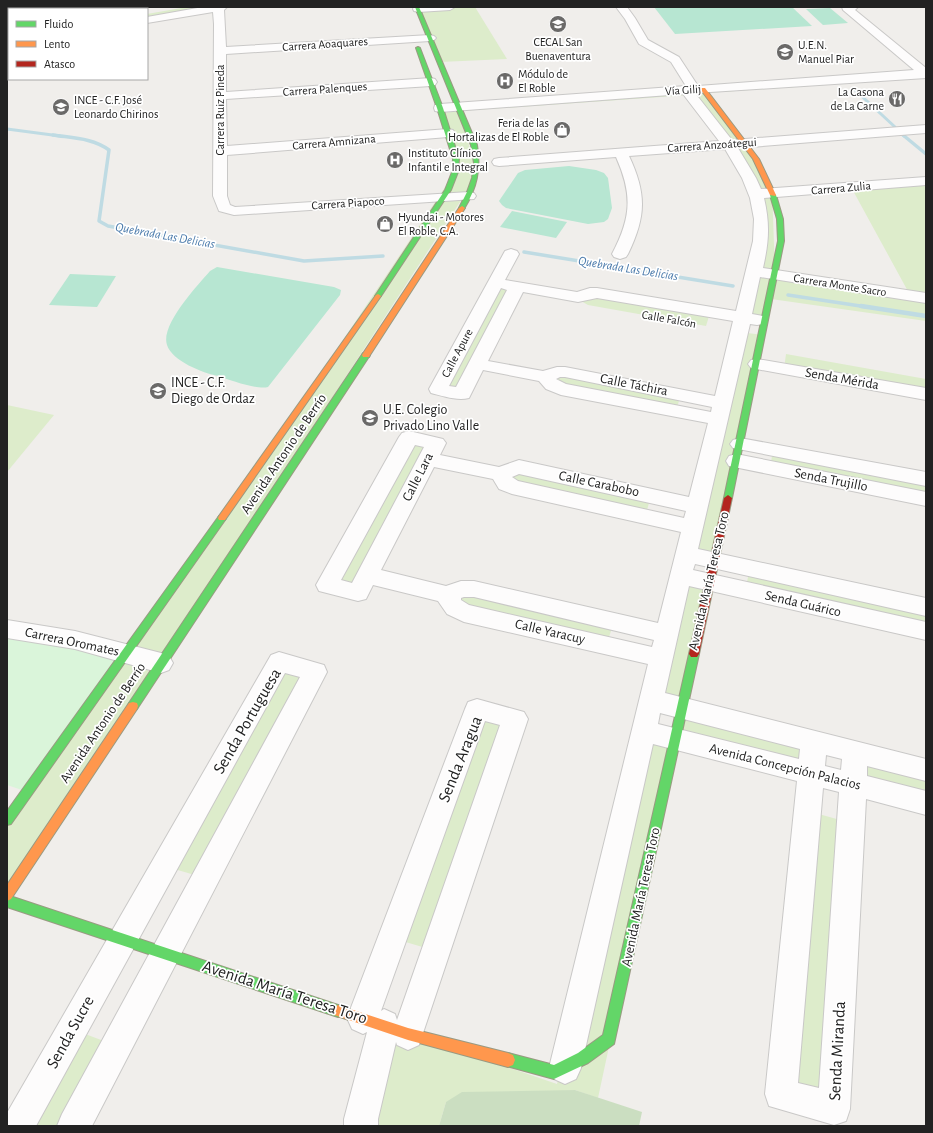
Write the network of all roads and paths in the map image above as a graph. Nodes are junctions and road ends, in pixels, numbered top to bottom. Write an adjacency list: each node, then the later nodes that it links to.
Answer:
1 (186, 7): 7 (street)
2 (219, 7): 8 (street); 11 (street, Carrera Ruiz Pineda)
3 (450, 7): 6 (street)
4 (621, 7): 14 (street, Avenida María Teresa Toro)
5 (853, 7): 12 (street)
6 (417, 8): 10 (street, Avenida Antonio de Berrío)
7 (148, 14)
8 (148, 20)
9 (414, 35): 10 (street, Carrera Aoaquares); 11 (street, Carrera Aoaquares); 13 (street, Avenida Antonio de Berrío)
10 (430, 38): 16 (street, Avenida Antonio de Berrío)
11 (220, 51): 15 (street, Carrera Ruiz Pineda)
12 (926, 74): 14 (street, Vía Gilij)
13 (431, 82): 15 (street, Carrera Palenques); 17 (street, Avenida Antonio de Berrío)
14 (696, 91): 16 (street, Vía Gilij); 20 (street, Avenida María Teresa Toro)
15 (219, 96): 21 (street, Carrera Ruiz Pineda)
16 (459, 109): 17 (street, Vía Gilij); 26 (street, Avenida Antonio de Berrío)
17 (441, 110): 19 (street, Avenida Antonio de Berrío)
18 (926, 129): 20 (street, Carrera Anzoátegui)
19 (448, 133): 21 (street, Carrera Amnizana); 27 (street, Avenida Antonio de Berrío)
20 (736, 144): 22 (street, Carrera Anzoátegui); 25 (street, Avenida María Teresa Toro)
21 (220, 151): 28 (street, Carrera Ruiz Pineda)
22 (620, 152): 23 (street, Carrera Anzoátegui); 30 (street)
23 (499, 162)
24 (926, 181): 25 (street, Carrera Zulia)
25 (765, 194): 31 (street, Avenida María Teresa Toro)
26 (469, 196): 27 (street, Carrera Piapoco); 60 (street, Avenida Antonio de Berrío)
27 (444, 197): 28 (street, Carrera Piapoco); 58 (street, Avenida Antonio de Berrío)
28 (228, 210)
29 (511, 254): 32 (street, Calle Apure)
30 (620, 254)
31 (765, 273): 34 (street, Carrera Monte Sacro); 35 (street, Avenida María Teresa Toro); 36 (street, Avenida María Teresa Toro)
32 (495, 283): 33 (street, Calle Falcón); 37 (street, Calle Apure)
33 (517, 287): 35 (street, Calle Falcón); 37 (street, Calle Apure)
34 (926, 298)
35 (742, 325): 36 (street, Calle Falcón); 40 (street, Avenida María Teresa Toro)
36 (761, 343): 38 (street, Senda Mérida); 39 (street, Senda Mérida); 41 (street, Avenida María Teresa Toro)
37 (478, 364): 40 (street, Calle Táchira)
38 (926, 379)
39 (926, 394)
40 (721, 411): 46 (street, Avenida María Teresa Toro)
41 (738, 452): 44 (street, Senda Trujillo); 45 (street, Senda Trujillo); 49 (street, Avenida María Teresa Toro)
42 (427, 459): 43 (street); 50 (street, Calle Lara); 50 (street, Calle Lara)
43 (501, 474): 46 (street, Calle Carabobo); 47 (street, Calle Carabobo)
44 (926, 479)
45 (926, 498)
46 (698, 506): 47 (street, Avenida María Teresa Toro)
47 (692, 527): 48 (street, Avenida María Teresa Toro)
48 (686, 554): 49 (street, Senda Guárico); 51 (street, Avenida María Teresa Toro)
49 (714, 560): 52 (street, Avenida María Teresa Toro); 54 (street, Senda Guárico)
50 (367, 575): 53 (street)
51 (681, 576): 52 (street, Senda Guárico); 57 (street, Avenida María Teresa Toro)
52 (709, 582): 56 (street, Senda Guárico); 62 (street, Avenida María Teresa Toro)
53 (449, 594): 57 (street, Calle Yaracuy); 59 (street, Calle Yaracuy)
54 (926, 607)
55 (7, 629): 58 (street, Carrera Oromates)
56 (926, 632)
57 (667, 634): 59 (street, Avenida María Teresa Toro)
58 (125, 653): 60 (street, Carrera Oromates); 71 (street, Avenida Antonio de Berrío)
59 (661, 658): 61 (street, Avenida María Teresa Toro)
60 (160, 663): 72 (street, Avenida Antonio de Berrío)
61 (651, 700): 62 (street); 63 (street, Avenida María Teresa Toro)
62 (682, 708): 64 (street, Avenida María Teresa Toro); 65 (street)
63 (644, 731): 64 (street, Avenida Concepción Palacios); 77 (street, Avenida María Teresa Toro)
64 (675, 739): 68 (street, Avenida Concepción Palacios); 77 (street, Avenida María Teresa Toro)
65 (814, 741): 66 (street); 68 (street, Senda Miranda)
66 (855, 752): 67 (street); 69 (street, Senda Miranda)
67 (926, 770)
68 (811, 774): 69 (street, Avenida Concepción Palacios); 69 (street, Senda Miranda)
69 (853, 785): 70 (street, Avenida Concepción Palacios)
70 (926, 803)
71 (7, 820)
72 (7, 895)
73 (7, 901): 74 (street, Avenida María Teresa Toro)
74 (123, 939): 75 (street, Avenida María Teresa Toro); 75 (street, Senda Portuguesa); 78 (street, Senda Sucre)
75 (166, 953): 76 (street, Avenida María Teresa Toro); 79 (street)
76 (385, 1026): 76 (street, Senda Aragua); 77 (street, Avenida María Teresa Toro); 80 (street)
77 (565, 1068)
78 (18, 1126)
79 (74, 1126)
80 (361, 1126)

